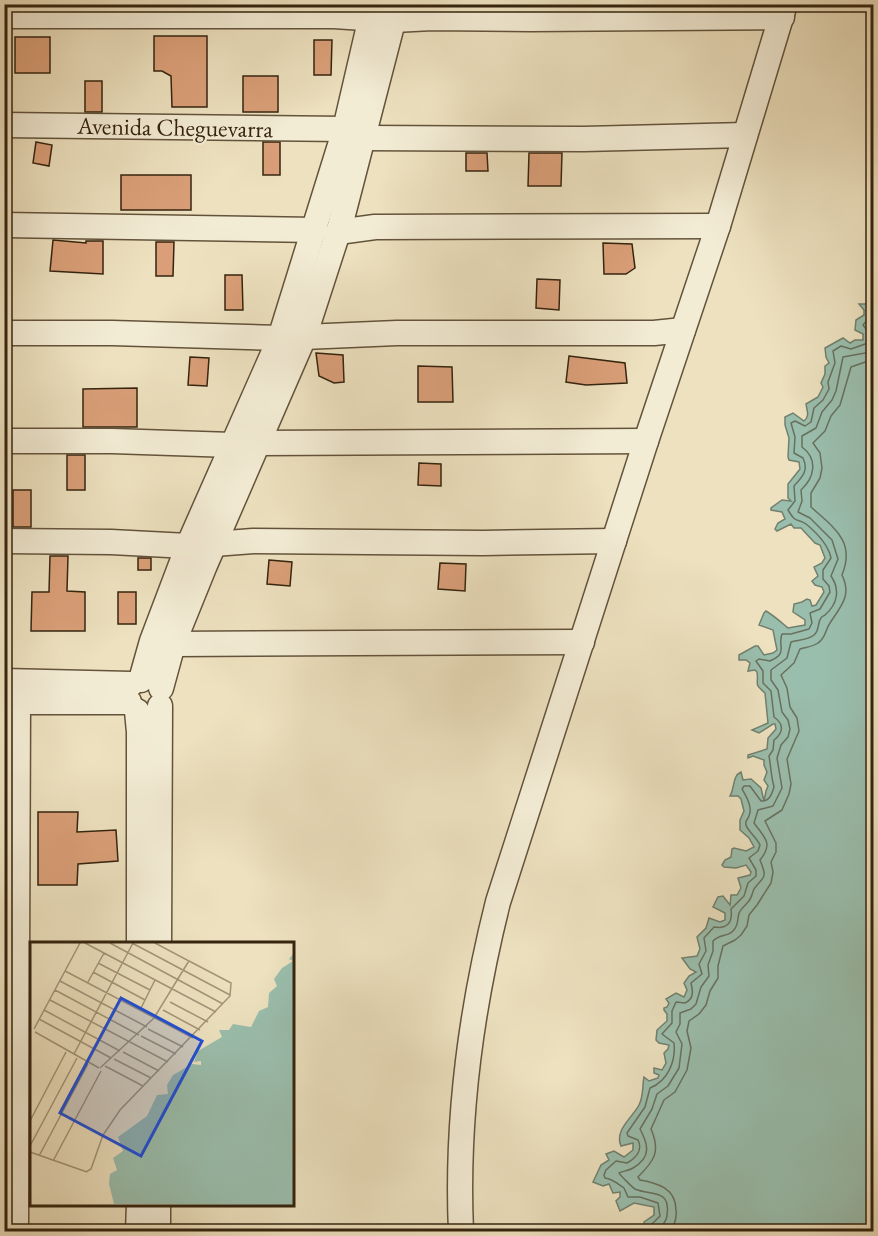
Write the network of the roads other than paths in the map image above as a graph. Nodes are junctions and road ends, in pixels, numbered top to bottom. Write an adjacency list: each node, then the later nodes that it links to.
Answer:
1 (210, 10): 3 (street); 4 (street)
2 (784, 11): 3 (street); 7 (street)
3 (384, 12): 6 (street)
4 (4, 16)
5 (4, 125): 6 (street, Avenida Cheguevarra)
6 (354, 134): 7 (street, Avenida Cheguevarra); 10 (street)
7 (746, 135): 9 (street)
8 (4, 225): 10 (street)
9 (718, 226): 10 (street); 11 (street)
10 (327, 231): 13 (street); 14 (street)
11 (683, 330): 14 (street); 16 (street)
12 (4, 333): 13 (street)
13 (280, 338): 14 (street); 18 (street)
14 (304, 338): 17 (street)
15 (4, 441): 18 (street)
16 (646, 441): 17 (street); 20 (street)
17 (259, 443): 21 (street)
18 (232, 445): 22 (street)
19 (4, 541): 22 (street)
20 (614, 541): 21 (street); 23 (street)
21 (214, 544): 24 (street)
22 (188, 546): 26 (street)
23 (582, 642): 24 (street); 35 (street)
24 (173, 644): 26 (street)
25 (4, 681): 26 (street)
26 (143, 695): 27 (street); 28 (street); 29 (street)
27 (11, 702): 32 (street)
28 (139, 942)
29 (159, 942)
30 (139, 1206): 33 (street)
31 (158, 1206): 34 (street)
32 (16, 1232)
33 (138, 1232)
34 (158, 1232)
35 (461, 1232)

